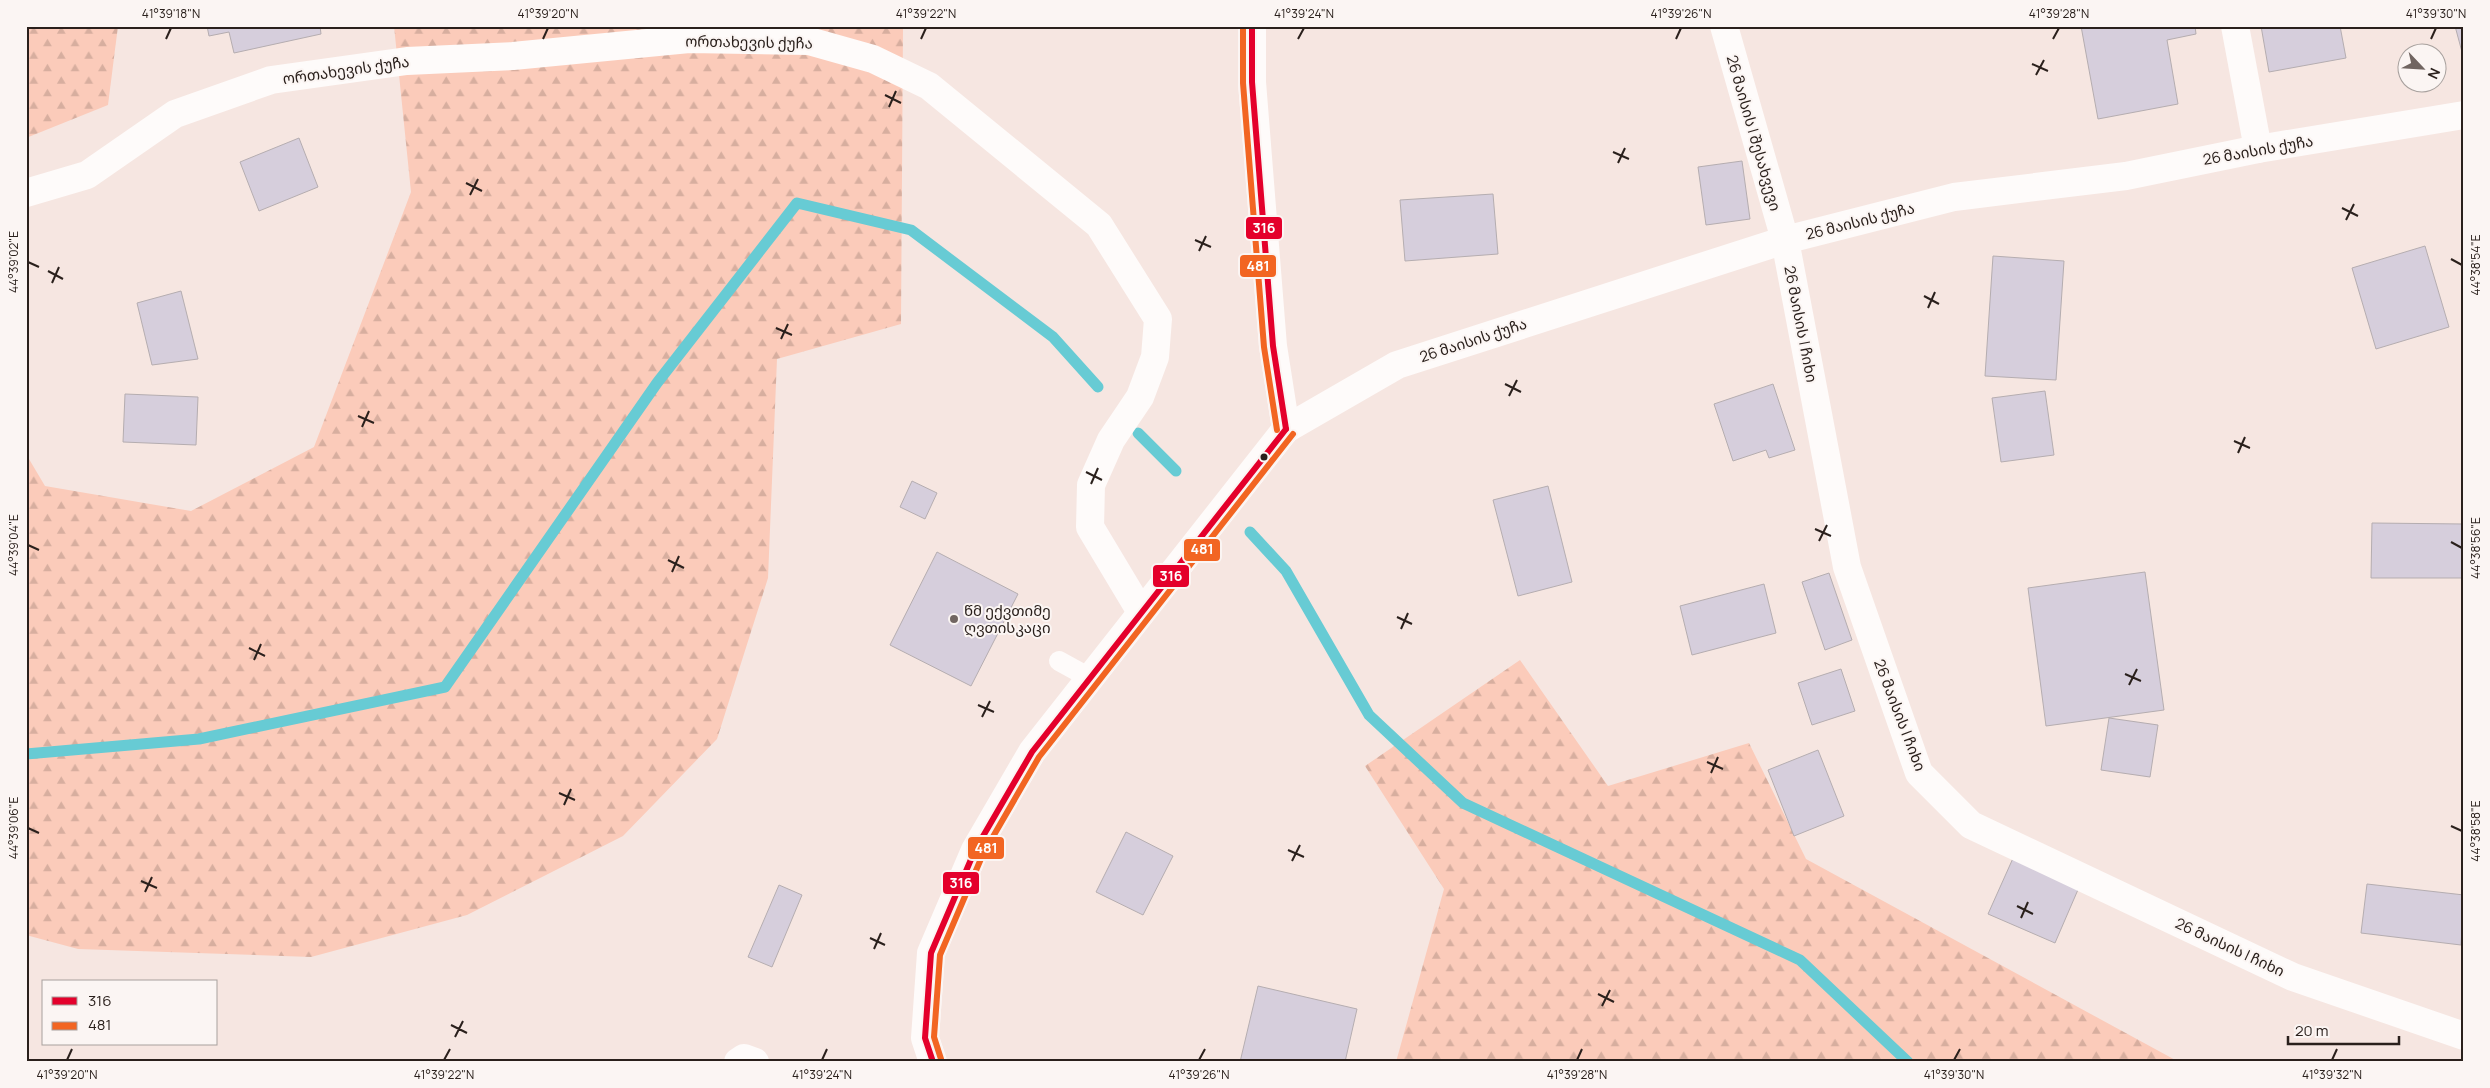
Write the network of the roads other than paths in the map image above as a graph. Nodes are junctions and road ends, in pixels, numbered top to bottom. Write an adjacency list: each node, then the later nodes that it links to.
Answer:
1 (1252, 26): 8 (street)
2 (1724, 26): 7 (street, 26 მაისის I შესახვევი)
3 (2235, 26): 5 (street)
4 (2464, 115): 5 (street, 26 მაისის ქუჩა)
5 (2258, 149): 7 (street, 26 მაისის ქუჩა)
6 (26, 192): 9 (street, ორთახევის ქუჩა)
7 (1785, 240): 8 (street, 26 მაისის ქუჩა); 12 (street, 26 მაისის I ჩიხი)
8 (1286, 430): 9 (street)
9 (1141, 612): 11 (street)
10 (1058, 661): 11 (lane)
11 (1090, 678): 15 (street)
12 (2464, 1036)
13 (738, 1062): 14 (street)
14 (755, 1062)
15 (933, 1062)

